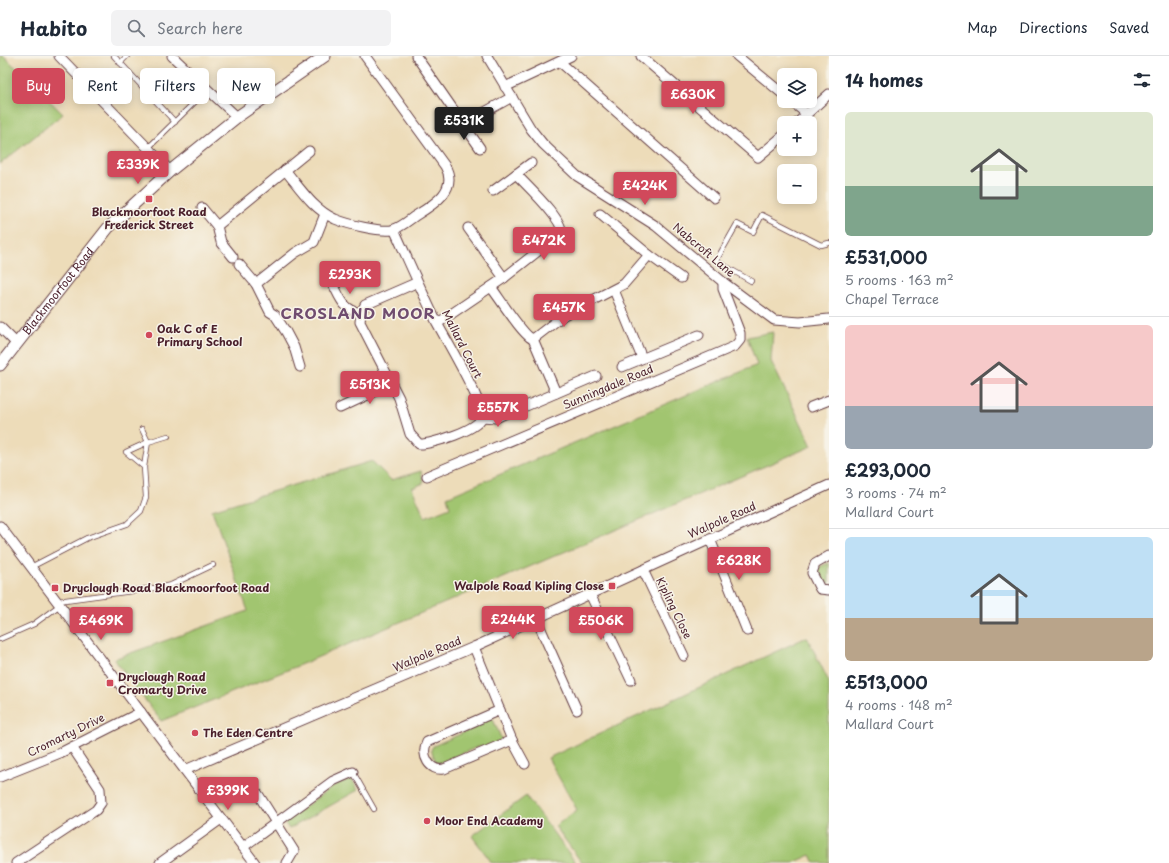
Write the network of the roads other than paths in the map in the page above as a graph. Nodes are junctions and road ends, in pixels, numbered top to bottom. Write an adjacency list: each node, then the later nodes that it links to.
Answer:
1 (59, 56): 27 (street)
2 (114, 56): 13 (lane)
3 (127, 56): 13 (lane)
4 (172, 56): 14 (street)
5 (325, 56): 23 (street, Blackmoorfoot Road)
6 (365, 56): 41 (street)
7 (416, 56): 25 (street)
8 (571, 56): 12 (street)
9 (641, 56): 26 (street)
10 (737, 56): 16 (street)
11 (490, 57): 15 (street, Nabcroft Lane)
12 (560, 62): 15 (street); 35 (street)
13 (120, 63): 24 (lane)
14 (185, 68)
15 (505, 87): 19 (street, Nabcroft Lane)
16 (777, 89)
17 (209, 90): 23 (street)
18 (829, 94): 22 (street)
19 (512, 97): 25 (street); 48 (street, Nabcroft Lane)
20 (193, 104): 24 (lane)
21 (800, 108): 22 (street)
22 (807, 114)
23 (237, 116): 32 (street, Blackmoorfoot Road)
24 (175, 122): 27 (lane)
25 (465, 123): 28 (street)
26 (777, 141)
27 (148, 148): 32 (street)
28 (480, 148)
29 (309, 151): 31 (street)
30 (531, 163): 33 (street)
31 (285, 170): 37 (street); 39 (street)
32 (170, 171): 59 (street, Blackmoorfoot Road)
33 (516, 174): 34 (street); 44 (street)
34 (493, 191)
35 (714, 198)
36 (202, 208): 39 (street)
37 (325, 214): 41 (street); 49 (street)
38 (600, 214): 43 (street)
39 (217, 226): 49 (street)
40 (468, 228): 44 (street)
41 (394, 229): 47 (street, Mallard Court)
42 (829, 243): 46 (lane)
43 (649, 255): 45 (street); 52 (street)
44 (504, 278): 51 (street)
45 (681, 278)
46 (751, 281)
47 (418, 282): 53 (street); 55 (street, Mallard Court)
48 (723, 282): 54 (street, Nabcroft Lane); 77 (street, Sunningdale Road)
49 (256, 284): 62 (street)
50 (334, 286): 53 (street)
51 (491, 287): 55 (street); 58 (street)
52 (614, 290): 58 (street); 60 (street)
53 (361, 313): 65 (street)
54 (829, 319)
55 (438, 323): 72 (street, Mallard Court)
56 (0, 327): 59 (street)
57 (698, 335): 60 (street)
58 (533, 339): 66 (street)
59 (16, 343): 61 (street, Blackmoorfoot Road)
60 (642, 358): 63 (street)
61 (0, 365)
62 (300, 367)
63 (622, 367)
64 (596, 376): 66 (street)
65 (391, 384): 69 (street); 72 (street)
66 (556, 393): 68 (street)
67 (829, 400): 70 (street)
68 (526, 406)
69 (340, 408)
70 (811, 408)
71 (511, 411): 72 (street)
72 (482, 417)
73 (142, 429): 75 (lane)
74 (168, 436): 75 (lane)
75 (148, 442): 76 (lane); 76 (lane)
76 (144, 467): 83 (lane)
77 (427, 476)
78 (829, 485): 80 (street, Walpole Road)
79 (0, 526): 83 (street)
80 (710, 539): 84 (street, Walpole Road); 89 (street)
81 (829, 556): 85 (street)
82 (212, 566): 87 (lane)
83 (31, 567): 87 (street)
84 (643, 570): 86 (street, Walpole Road); 92 (street, Kipling Close)
85 (829, 590)
86 (590, 594): 88 (street, Walpole Road); 93 (street)
87 (59, 603): 90 (lane); 96 (street)
88 (536, 618): 91 (street, Walpole Road); 95 (street)
89 (747, 632)
90 (0, 639)
91 (474, 647): 94 (street); 100 (street, Walpole Road)
92 (684, 656)
93 (631, 680)
94 (500, 710): 97 (street); 97 (street)
95 (577, 710)
96 (141, 712): 98 (street, Cromarty Drive); 100 (street)
97 (512, 740): 99 (street)
98 (72, 747): 102 (street, Cromarty Drive); 108 (street)
99 (525, 764)
100 (185, 770): 105 (street)
101 (353, 772): 104 (lane); 106 (street)
102 (0, 777)
103 (258, 794): 106 (street)
104 (374, 809)
105 (221, 819): 107 (street); 109 (street)
106 (276, 822): 107 (street); 111 (street)
107 (243, 847): 110 (street)
108 (16, 863)
109 (160, 863)
110 (255, 863)
111 (287, 863)

